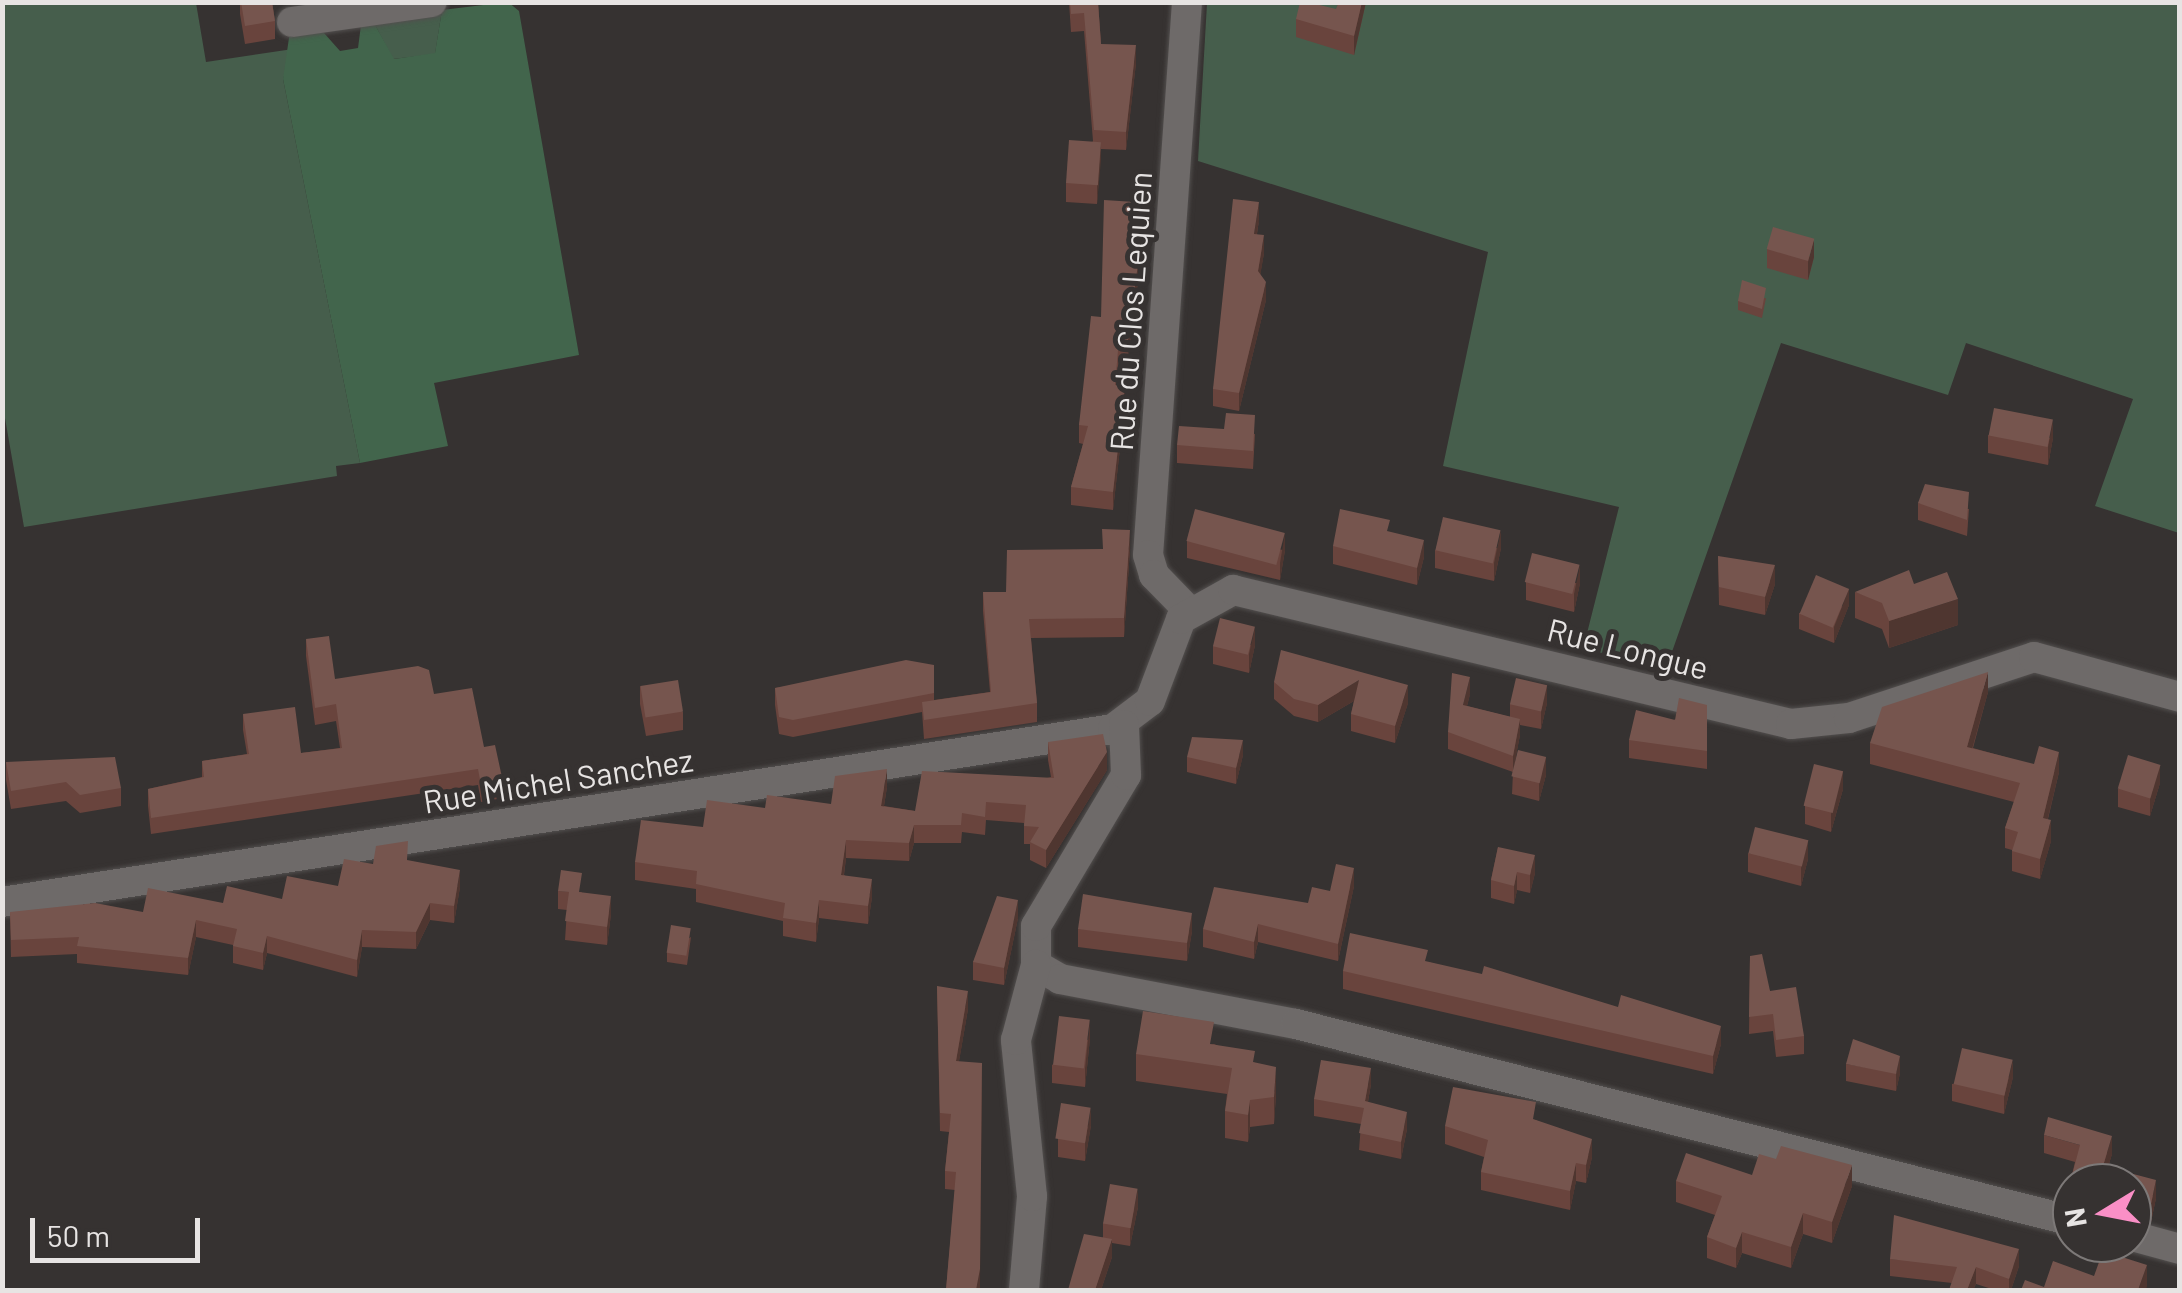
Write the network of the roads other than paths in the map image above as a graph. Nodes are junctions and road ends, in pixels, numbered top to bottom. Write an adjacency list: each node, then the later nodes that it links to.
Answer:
1 (432, 2): 3 (street)
2 (1187, 2): 4 (street, Rue du Clos Lequien)
3 (292, 22)
4 (1188, 610): 5 (street, Rue Longue); 6 (street)
5 (2180, 697)
6 (1124, 726): 7 (street, Rue Michel Sanchez); 8 (street)
7 (2, 902)
8 (1036, 965): 9 (street); 12 (street)
9 (2052, 1216)
10 (2152, 1241): 11 (street)
11 (2180, 1249)
12 (1024, 1290)

